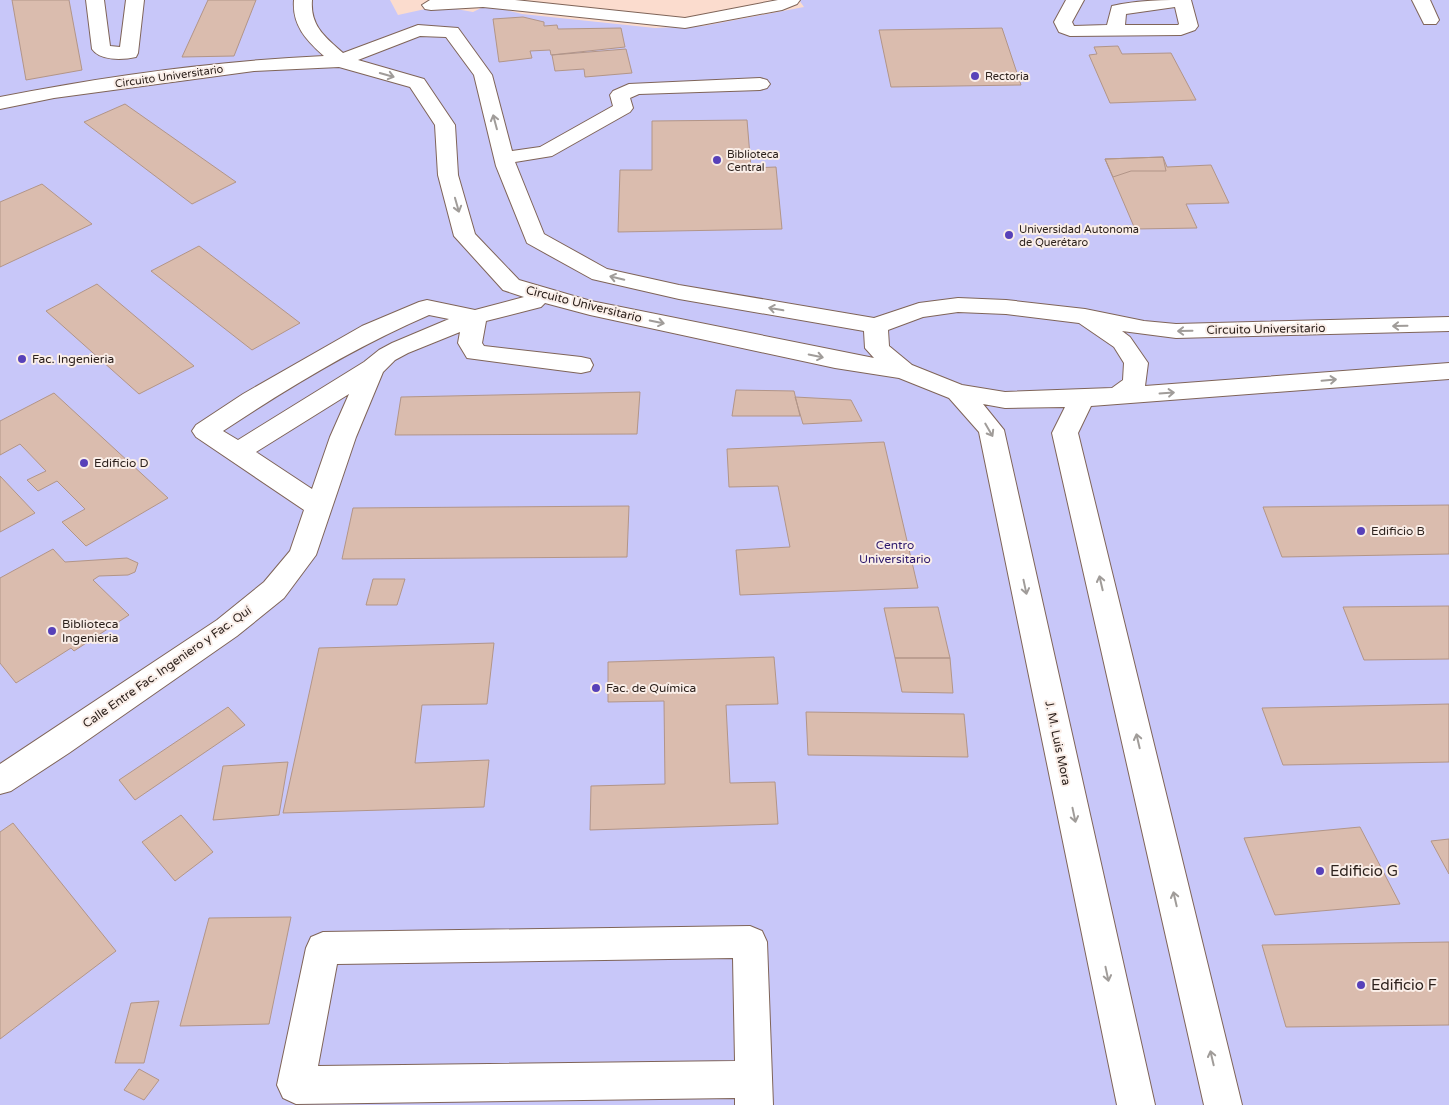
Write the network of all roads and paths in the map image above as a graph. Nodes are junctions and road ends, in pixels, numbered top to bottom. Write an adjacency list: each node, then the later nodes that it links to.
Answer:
1 (95, 0): 11 (street)
2 (135, 0): 11 (street)
3 (303, 0): 12 (street, Circuito Universitario)
4 (451, 0): 5 (street)
5 (792, 0)
6 (1075, 0): 10 (street)
7 (1182, 0): 10 (street); 10 (street)
8 (1421, 0): 9 (street)
9 (1430, 20)
10 (1115, 30)
11 (128, 53): 13 (street)
12 (340, 61): 13 (street, Circuito Universitario); 16 (street, Circuito Universitario, one-way to 12); 17 (street, Circuito Universitario, one-way to 17)
13 (126, 82): 15 (street, Circuito Universitario)
14 (760, 84): 16 (street)
15 (0, 103)
16 (504, 158): 21 (street, Circuito Universitario, one-way to 16)
17 (541, 296): 19 (street, Calle Entre Fac. Ingeniero y Fac. Quí); 24 (street, Circuito Universitario, one-way to 24)
18 (1085, 316): 20 (street, Circuito Universitario, one-way to 18); 21 (street, Circuito Universitario); 27 (street)
19 (475, 318): 22 (street); 23 (street, Calle Entre Fac. Ingeniero y Fac. Quí); 29 (street)
20 (1449, 324)
21 (876, 326): 24 (street)
22 (581, 365)
23 (373, 368): 29 (street); 30 (street, Calle Entre Fac. Ingeniero y Fac. Quí)
24 (903, 371): 26 (street)
25 (1449, 371): 27 (street, one-way to 25)
26 (958, 392): 28 (street); 33 (street, J. M. Luis Mora, one-way to 33)
27 (1118, 396): 28 (street)
28 (1082, 399): 34 (street, one-way to 28)
29 (238, 452): 30 (street)
30 (320, 506): 31 (street, Calle Entre Fac. Ingeniero y Fac. Quí)
31 (0, 781)
32 (754, 1092): 32 (street)
33 (1136, 1105)
34 (1223, 1105)

